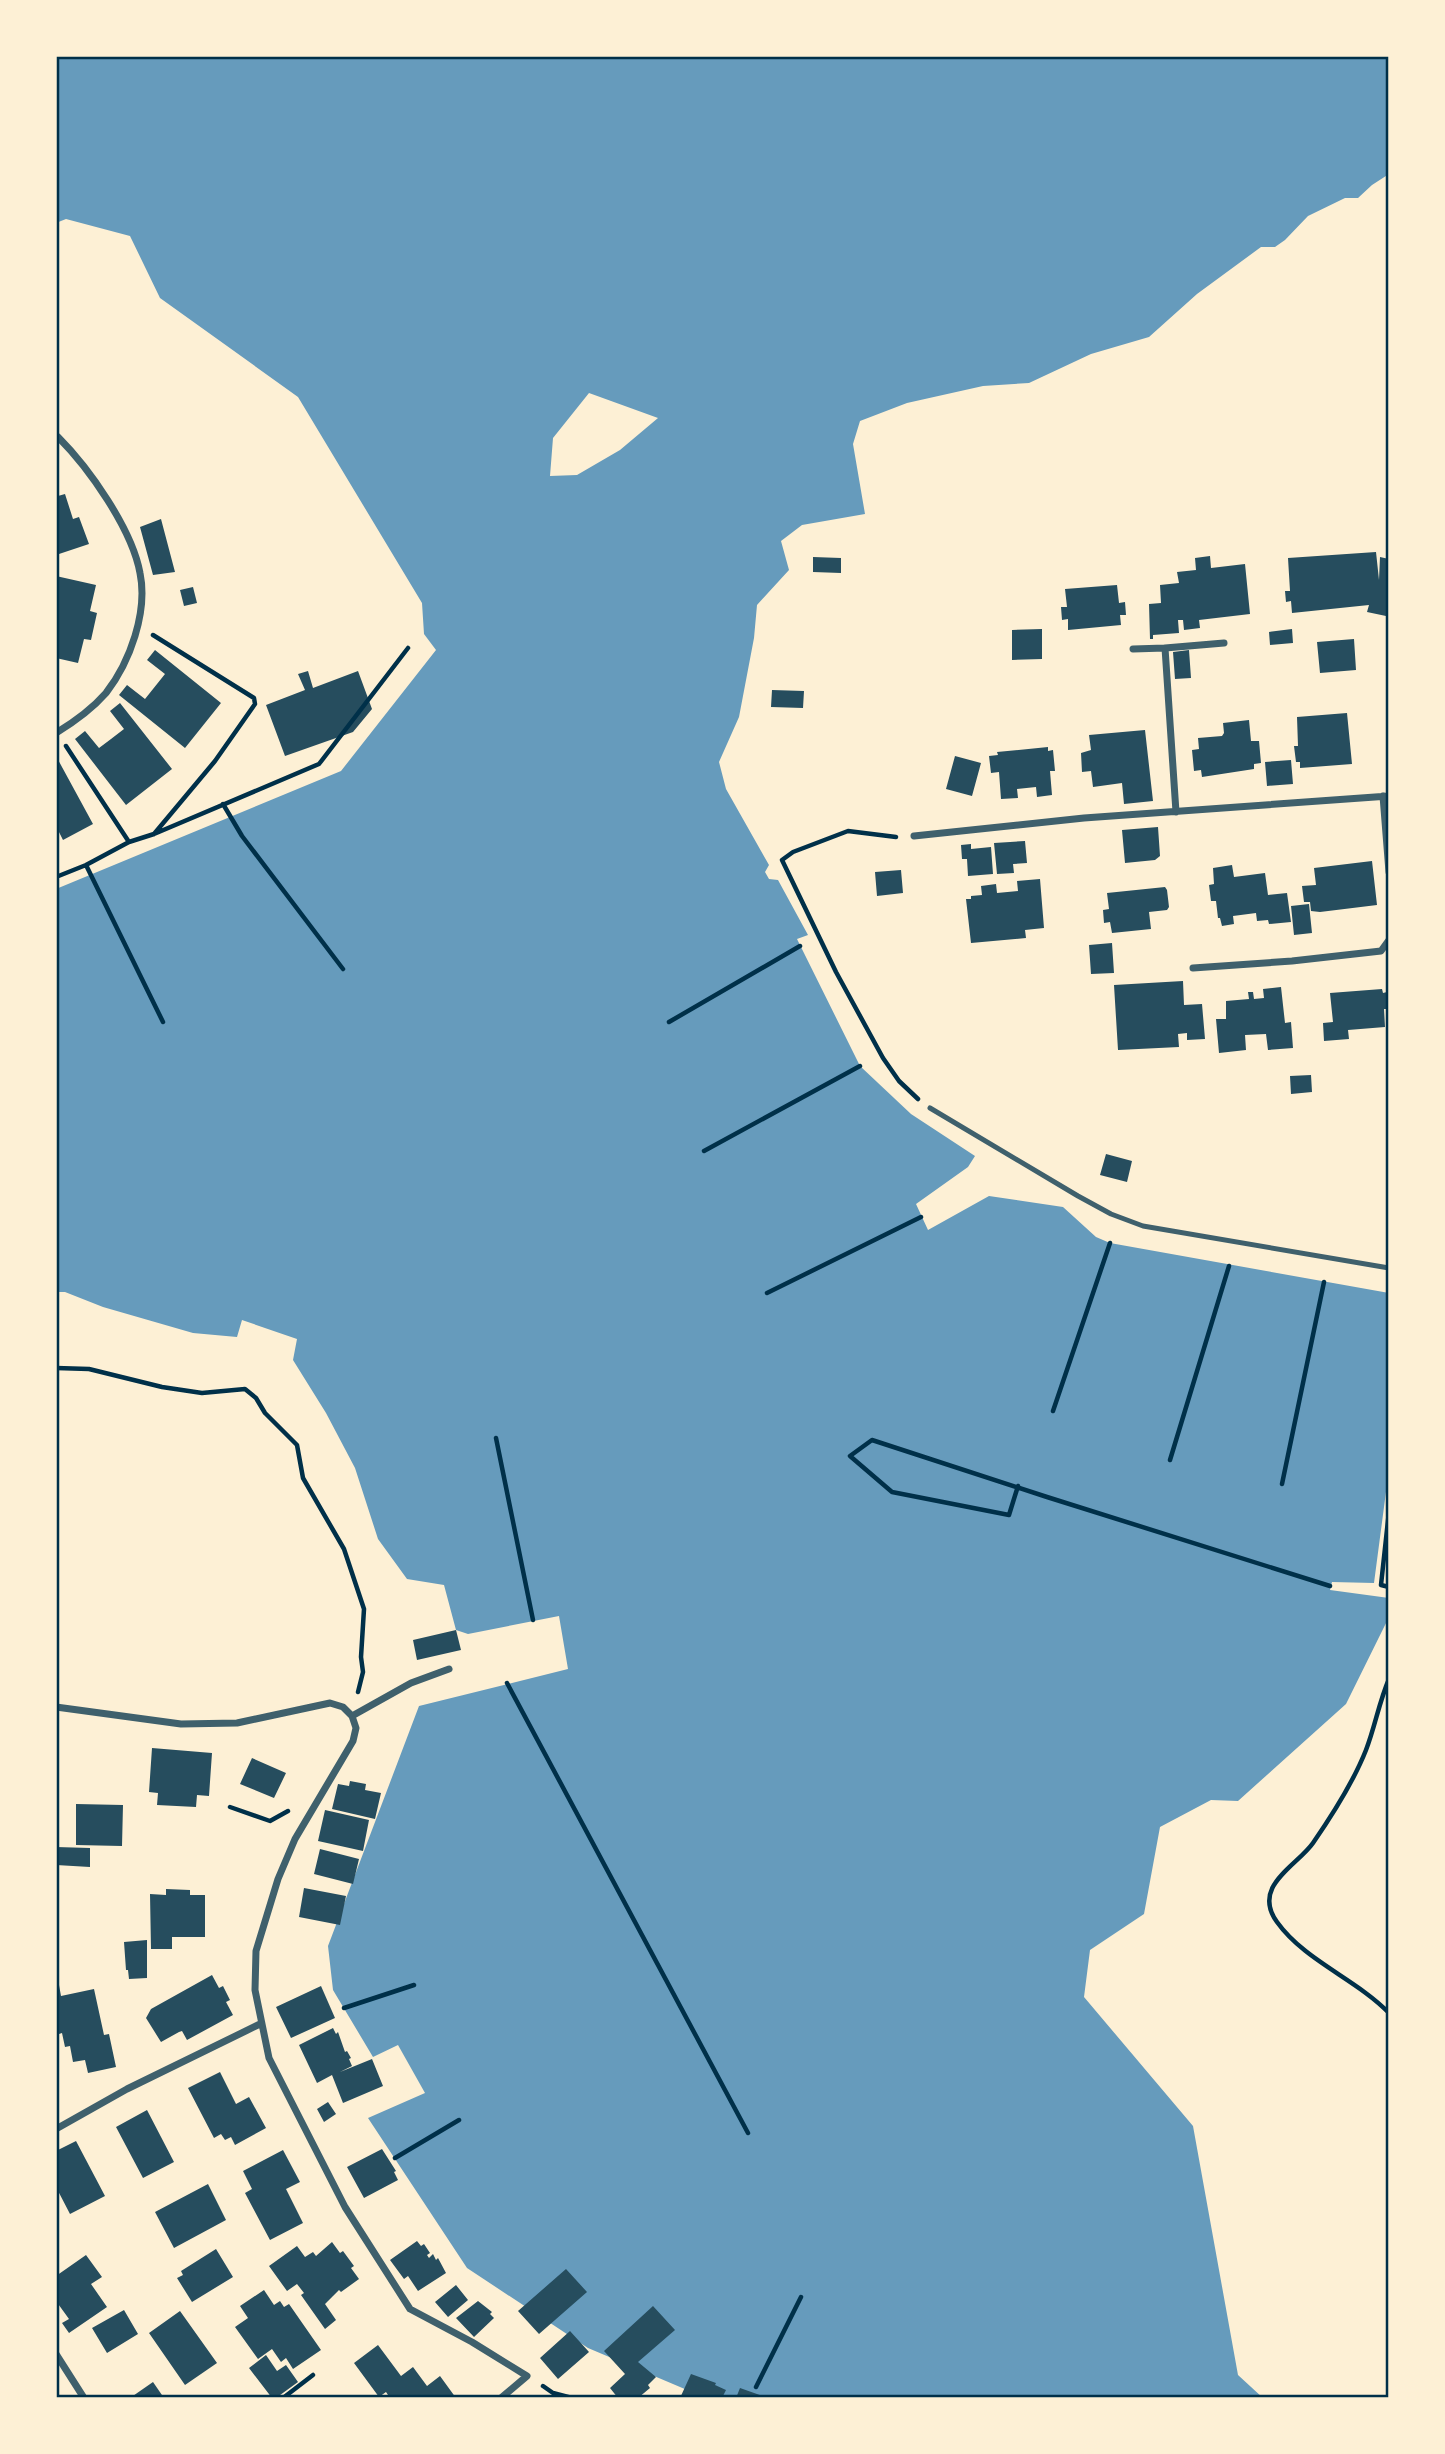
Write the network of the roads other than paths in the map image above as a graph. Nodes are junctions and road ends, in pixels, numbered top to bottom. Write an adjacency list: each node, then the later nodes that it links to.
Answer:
1 (58, 437): 5 (street)
2 (1224, 643): 3 (street)
3 (1165, 648): 4 (street); 7 (street)
4 (1133, 649)
5 (56, 733)
6 (1386, 796): 7 (street); 9 (street)
7 (1176, 812): 8 (street)
8 (914, 836)
9 (1389, 872)
10 (1389, 940): 11 (street)
11 (1193, 968)
12 (930, 1108): 13 (lane)
13 (1389, 1268)
14 (449, 1669): 16 (street)
15 (56, 1707): 16 (street)
16 (352, 1716): 17 (street)
17 (260, 2024): 18 (street); 21 (street)
18 (56, 2129)
19 (56, 2354): 20 (street)
20 (84, 2398)
21 (500, 2398)

